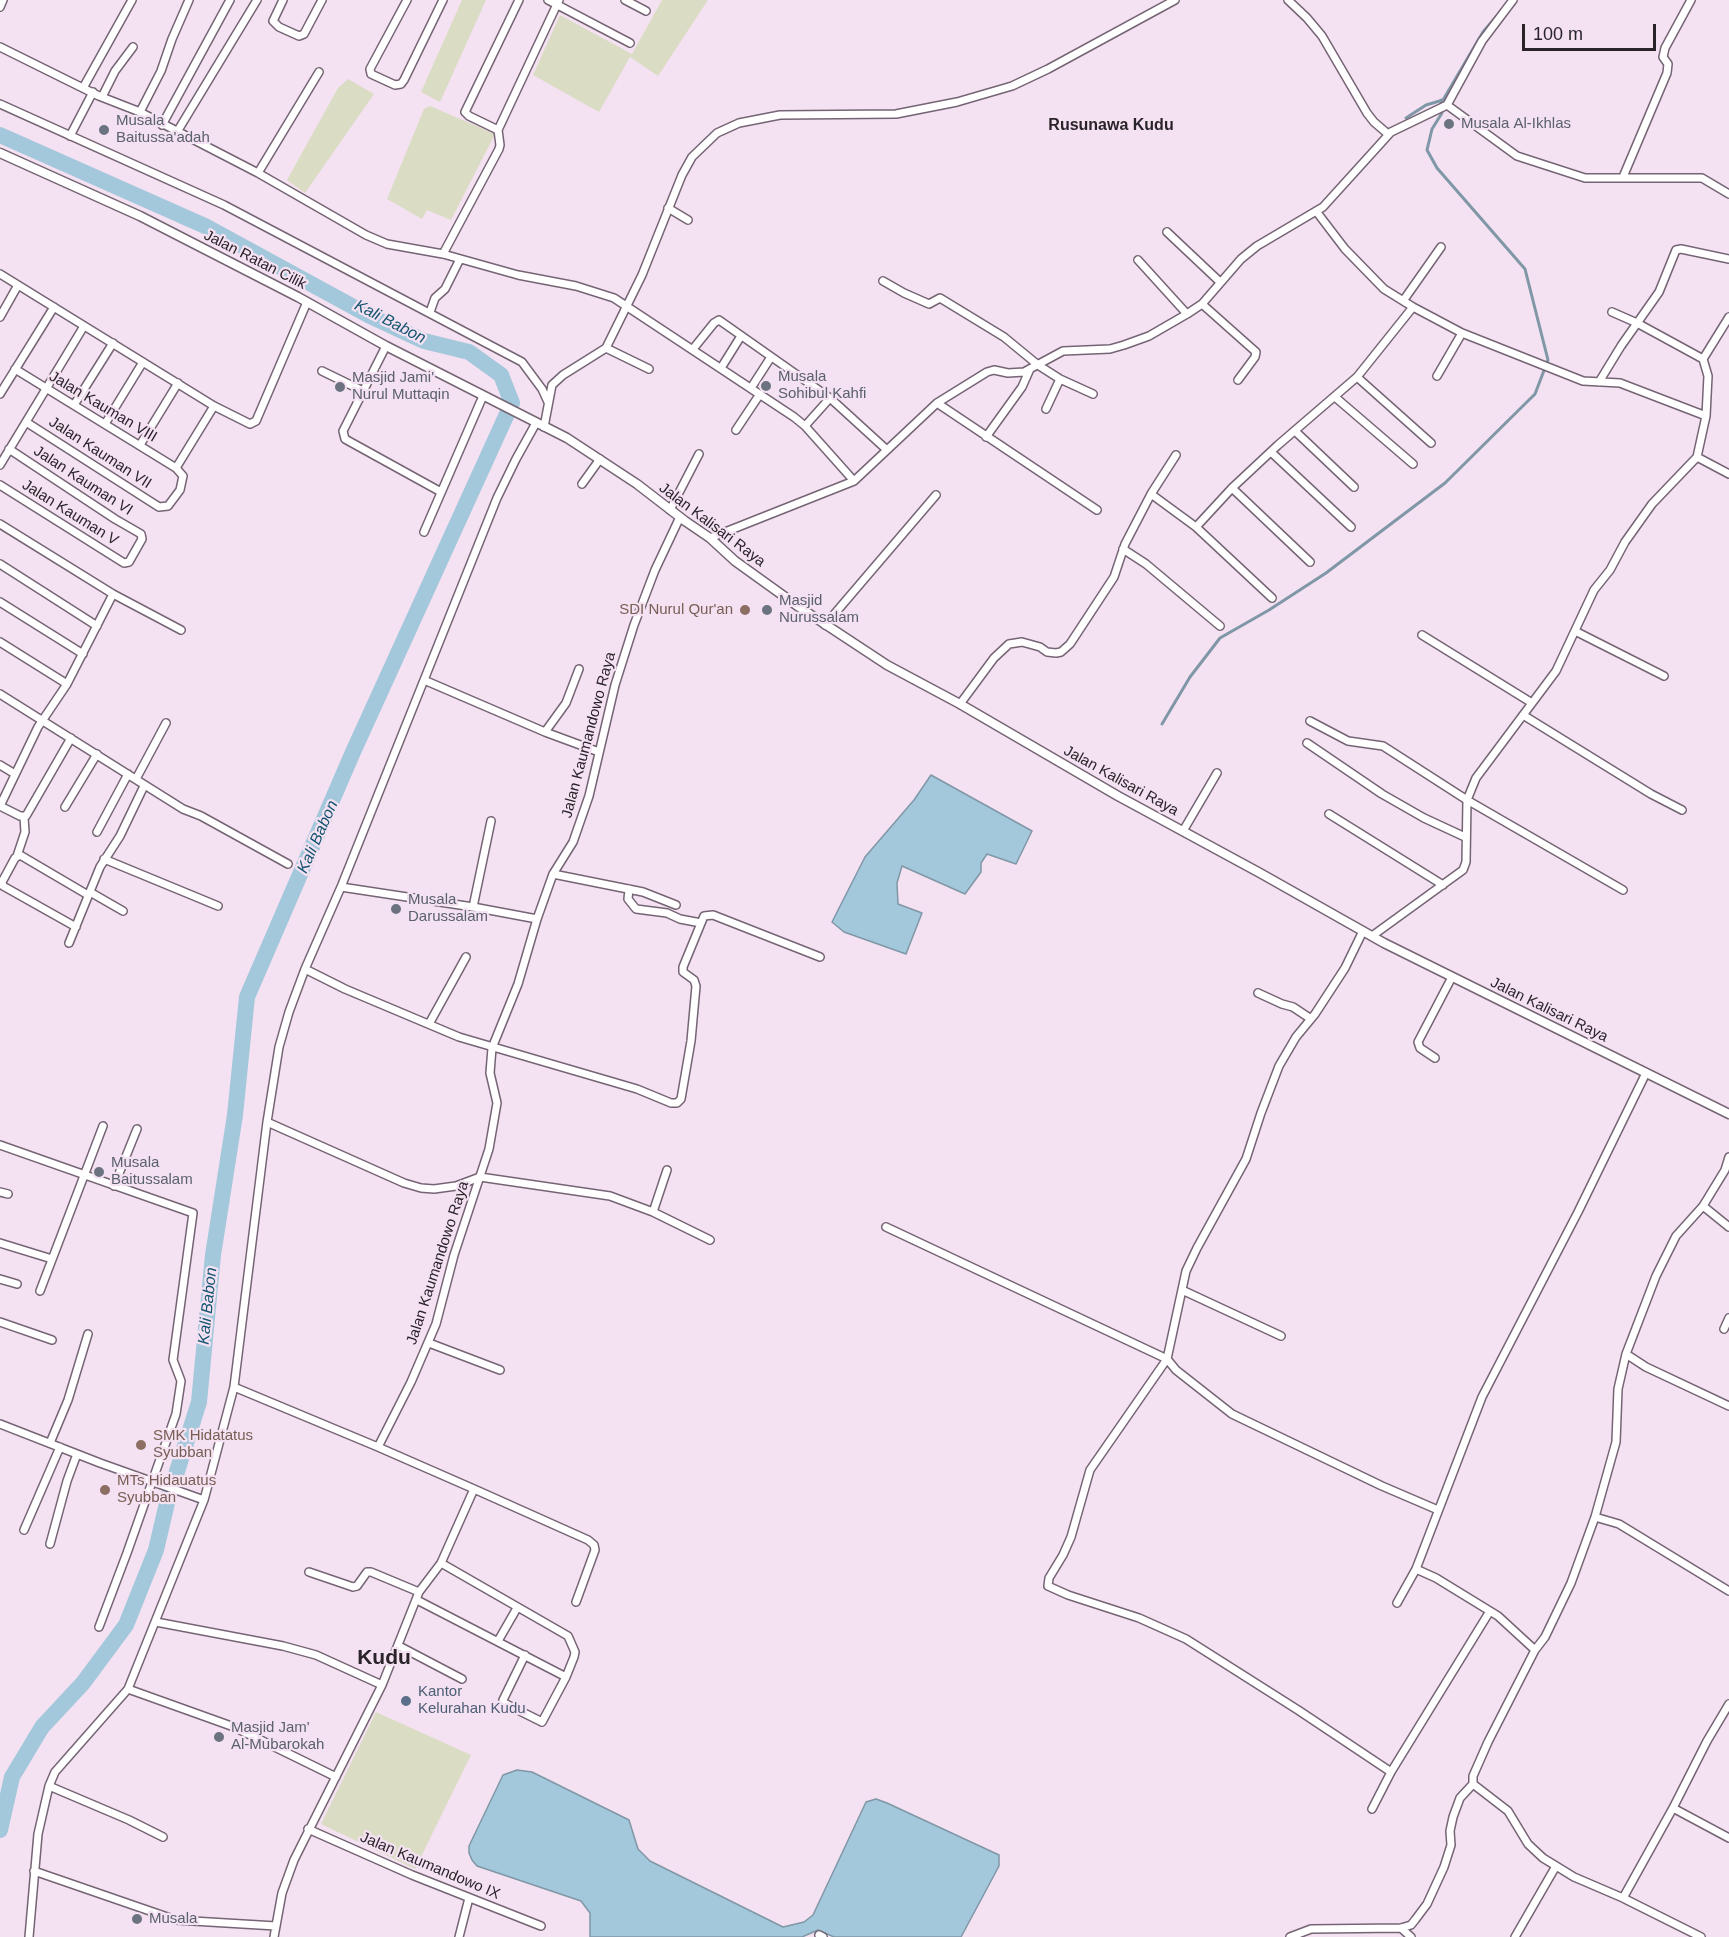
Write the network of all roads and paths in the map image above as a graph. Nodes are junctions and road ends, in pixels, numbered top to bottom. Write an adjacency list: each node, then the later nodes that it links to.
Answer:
1 (3, 0): 18 (street)
2 (132, 0): 24 (street)
3 (189, 0): 29 (street)
4 (230, 0): 30 (street)
5 (257, 0): 32 (street)
6 (284, 0): 7 (street)
7 (322, 0)
8 (407, 0): 9 (street)
9 (443, 0)
10 (519, 0): 31 (street)
11 (548, 0): 17 (street)
12 (625, 0): 19 (street)
13 (1175, 0): 39 (street)
14 (1288, 0): 33 (street)
15 (1513, 0): 28 (street)
16 (1691, 0): 37 (street)
17 (558, 2): 20 (street); 31 (street)
18 (0, 7)
19 (646, 11)
20 (630, 43)
21 (0, 47): 24 (street)
22 (133, 47): 26 (street)
23 (319, 72): 36 (street)
24 (83, 88): 25 (street)
25 (93, 92): 26 (street); 34 (street)
26 (102, 97): 29 (street)
27 (0, 104): 34 (street)
28 (1447, 105): 33 (street); 37 (street)
29 (140, 112): 30 (street)
30 (162, 125): 32 (street)
31 (498, 130): 44 (street)
32 (177, 132): 36 (street)
33 (1388, 134): 40 (street)
34 (70, 136): 58 (street)
35 (0, 153): 53 (street, Jalan Ratan Cilik)
36 (258, 173): 44 (street)
37 (1623, 177): 38 (street)
38 (1729, 194)
39 (668, 208): 41 (street); 55 (street)
40 (1316, 211): 50 (street); 52 (street)
41 (688, 220)
42 (1167, 232): 50 (street)
43 (1441, 248): 52 (street)
44 (443, 254): 45 (street)
45 (460, 259): 55 (street); 58 (street)
46 (1729, 259): 63 (street)
47 (1138, 260): 60 (street)
48 (0, 274): 51 (street)
49 (883, 281): 74 (street)
50 (1220, 282): 54 (street)
51 (18, 285): 56 (street); 61 (street)
52 (1403, 301): 57 (street)
53 (307, 302): 68 (street, Jalan Ratan Cilik); 98 (street)
54 (1202, 304): 60 (street); 83 (street)
55 (626, 306): 69 (street); 70 (street)
56 (54, 307): 64 (street); 76 (street)
57 (1413, 307): 65 (street); 81 (street)
58 (430, 312): 95 (street)
59 (1612, 312): 63 (street)
60 (1187, 314): 74 (street)
61 (0, 317)
62 (1729, 317): 72 (street)
63 (1637, 323): 72 (street); 84 (street)
64 (84, 326): 67 (street); 87 (street)
65 (1462, 333): 80 (street); 84 (street)
66 (741, 336): 70 (street); 71 (street); 75 (street)
67 (113, 343): 73 (street); 97 (street)
68 (386, 346): 89 (street); 92 (street, Jalan Ratan Cilik)
69 (606, 348): 77 (street); 95 (street)
70 (693, 349): 75 (street)
71 (771, 357): 88 (street); 94 (street)
72 (1703, 359): 100 (street)
73 (143, 362): 85 (street); 103 (street)
74 (1038, 365): 78 (street); 82 (street)
75 (722, 368): 88 (street)
76 (15, 369): 86 (street); 87 (street, Jalan Kauman VIII)
77 (649, 369)
78 (1030, 369): 96 (street); 107 (street)
79 (322, 371): 89 (street)
80 (1437, 376)
81 (1357, 377): 93 (street); 108 (street)
82 (1060, 379): 91 (street); 99 (street)
83 (1238, 380)
84 (1599, 382): 100 (street)
85 (178, 383): 98 (street); 109 (street)
86 (1, 388)
87 (46, 388): 97 (street, Jalan Kauman VIII); 101 (street)
88 (751, 388): 90 (street)
89 (363, 391): 126 (street)
90 (760, 394): 104 (street); 105 (street)
91 (1093, 394)
92 (483, 396): 102 (street, Jalan Ratan Cilik); 126 (street)
93 (1335, 397): 106 (street); 118 (street)
94 (830, 398): 104 (street); 111 (street)
95 (548, 402): 102 (street)
96 (937, 403): 107 (street); 111 (street)
97 (74, 405): 103 (street, Jalan Kauman VIII)
98 (214, 406): 119 (street)
99 (1046, 409)
100 (1706, 416): 115 (street)
101 (26, 422): 110 (street); 119 (street, Jalan Kauman VII)
102 (537, 423): 116 (street, Jalan Kalisari Raya); 154 (street)
103 (105, 424): 109 (street, Jalan Kauman VIII)
104 (805, 426): 121 (street)
105 (736, 430)
106 (1295, 431): 112 (street); 124 (street)
107 (986, 437): 130 (street)
108 (1431, 443)
109 (140, 445): 119 (street, Jalan Kauman VIII)
110 (9, 449): 117 (street); 139 (street, Jalan Kauman VI)
111 (887, 450): 121 (street)
112 (1270, 452): 125 (street); 134 (street)
113 (699, 454): 129 (street)
114 (1176, 455): 127 (street)
115 (1697, 457): 120 (street); 148 (street)
116 (600, 459): 122 (street); 129 (street, Jalan Kalisari Raya)
117 (0, 465)
118 (1413, 465)
119 (176, 468)
120 (1729, 474)
121 (854, 481): 136 (street)
122 (582, 484)
123 (0, 485): 139 (street, Jalan Kauman V)
124 (1354, 487)
125 (1232, 488): 133 (street); 138 (street)
126 (441, 492): 135 (street)
127 (1151, 494): 133 (street); 137 (street)
128 (936, 495): 144 (street)
129 (670, 510): 131 (street, Jalan Kalisari Raya)
130 (1097, 510)
131 (680, 517): 136 (street, Jalan Kalisari Raya); 166 (street, Jalan Kaumandowo Raya)
132 (0, 524): 141 (street)
133 (1196, 527): 142 (street)
134 (1351, 527)
135 (424, 532)
136 (710, 538): 144 (street, Jalan Kalisari Raya)
137 (1124, 549): 146 (street); 158 (street)
138 (1310, 562)
139 (126, 563)
140 (0, 564): 145 (street)
141 (113, 594): 145 (street); 147 (street)
142 (1272, 598)
143 (0, 602): 151 (street)
144 (825, 625): 158 (street, Jalan Kalisari Raya)
145 (97, 626): 151 (street)
146 (1220, 626)
147 (181, 630)
148 (1575, 631): 153 (street); 157 (street)
149 (1422, 635): 157 (street)
150 (0, 642): 155 (street)
151 (83, 654): 155 (street)
152 (579, 669): 163 (street)
153 (1664, 676)
154 (424, 680): 163 (street); 189 (street)
155 (67, 684): 160 (street)
156 (0, 694): 160 (street)
157 (1532, 703): 159 (street)
158 (960, 704): 181 (street, Jalan Kalisari Raya)
159 (1523, 715): 174 (street); 177 (street)
160 (42, 721): 164 (street); 170 (street)
161 (1310, 722): 174 (street)
162 (166, 723): 172 (street)
163 (545, 732): 166 (street)
164 (71, 738): 167 (street); 179 (street)
165 (1307, 743): 183 (street)
166 (599, 752): 187 (street, Jalan Kaumandowo Raya)
167 (97, 754): 171 (street); 176 (street)
168 (0, 765): 170 (street)
169 (1217, 773): 181 (street)
170 (15, 774): 175 (street)
171 (128, 774): 172 (street); 182 (street)
172 (136, 779): 173 (street)
173 (144, 786): 185 (street); 186 (street)
174 (1467, 800): 183 (street); 191 (street)
175 (0, 806): 179 (street)
176 (65, 807)
177 (1682, 810)
178 (1329, 814): 188 (street)
179 (24, 817): 184 (street)
180 (491, 820): 195 (street)
181 (1183, 831): 200 (street, Jalan Kalisari Raya)
182 (97, 832)
183 (1465, 837): 188 (street)
184 (17, 856): 192 (street); 199 (street)
185 (104, 859): 192 (street); 194 (street)
186 (288, 864)
187 (553, 874): 190 (street); 197 (street, Jalan Kaumandowo Raya)
188 (1443, 885): 201 (street)
189 (341, 887): 195 (street); 205 (street)
190 (629, 889): 193 (street); 198 (street)
191 (1623, 890)
192 (89, 894): 196 (street); 199 (street)
193 (676, 905)
194 (218, 906)
195 (473, 907): 197 (street)
196 (123, 911)
197 (537, 919): 210 (street, Jalan Kaumandowo Raya)
198 (701, 923): 204 (street); 210 (street)
199 (76, 927): 202 (street)
200 (1363, 931): 201 (street, Jalan Kalisari Raya); 208 (street)
201 (1372, 936): 206 (street, Jalan Kalisari Raya)
202 (69, 943)
203 (466, 957): 209 (street)
204 (820, 957)
205 (305, 969): 209 (street); 214 (street)
206 (1452, 977): 211 (street); 212 (street, Jalan Kalisari Raya)
207 (1258, 993): 208 (street)
208 (1311, 1019): 232 (street)
209 (429, 1024): 210 (street)
210 (492, 1048): 221 (street, Jalan Kaumandowo Raya)
211 (1435, 1058)
212 (1646, 1073): 213 (street, Jalan Kalisari Raya); 254 (street)
213 (1729, 1114)
214 (267, 1122): 221 (street); 244 (street)
215 (103, 1126): 220 (street)
216 (137, 1129): 222 (street)
217 (0, 1145): 220 (street)
218 (1729, 1157): 223 (street)
219 (667, 1170): 224 (street)
220 (83, 1175): 222 (street); 229 (street)
221 (480, 1177): 224 (street); 240 (street, Jalan Kaumandowo Raya)
222 (114, 1186): 251 (street)
223 (1703, 1206): 226 (street); 241 (street)
224 (653, 1212): 227 (street)
225 (886, 1227): 242 (street)
226 (1729, 1227)
227 (710, 1240)
228 (0, 1243): 229 (street)
229 (52, 1259): 233 (street)
230 (0, 1279): 231 (street)
231 (17, 1284)
232 (1182, 1290): 238 (street); 242 (street)
233 (40, 1291)
234 (1729, 1318): 236 (street)
235 (0, 1323): 239 (street)
236 (1724, 1329)
237 (88, 1334): 247 (street)
238 (1281, 1336)
239 (52, 1340)
240 (429, 1342): 243 (street); 249 (street, Jalan Kaumandowo Raya)
241 (1626, 1354): 245 (street); 255 (street)
242 (1167, 1359): 254 (street); 280 (street)
243 (500, 1370)
244 (234, 1387): 249 (street); 253 (street)
245 (1729, 1406)
246 (0, 1424): 247 (street)
247 (50, 1443): 248 (street)
248 (60, 1447): 250 (street); 256 (street)
249 (378, 1447): 252 (street)
250 (77, 1454): 251 (street); 257 (street)
251 (152, 1482): 253 (street); 269 (street)
252 (474, 1489): 258 (street); 264 (street)
253 (202, 1499): 268 (street)
254 (1438, 1510): 259 (street)
255 (1595, 1517): 262 (street); 272 (street)
256 (24, 1530)
257 (50, 1544)
258 (441, 1563): 261 (street); 266 (street)
259 (1416, 1569): 265 (street); 267 (street)
260 (309, 1572): 261 (street)
261 (420, 1592): 263 (street)
262 (1729, 1592)
263 (417, 1600): 270 (street); 271 (street)
264 (576, 1602)
265 (1397, 1602)
266 (517, 1608): 270 (street); 274 (street)
267 (1490, 1611): 272 (street); 280 (street)
268 (156, 1622): 276 (street); 277 (street)
269 (99, 1627)
270 (498, 1641): 273 (street)
271 (399, 1646): 275 (street); 276 (street)
272 (1535, 1650): 282 (street)
273 (525, 1655): 274 (street); 274 (street)
274 (566, 1677)
275 (462, 1678)
276 (382, 1685): 281 (street)
277 (128, 1689): 281 (street); 283 (street)
278 (1729, 1704): 279 (street)
279 (1726, 1716): 284 (street)
280 (1391, 1772): 285 (street)
281 (336, 1777): 286 (street)
282 (1473, 1784): 289 (street); 295 (street)
283 (49, 1786): 287 (street); 290 (street)
284 (1673, 1808): 288 (street); 292 (street)
285 (1372, 1809)
286 (308, 1829): 291 (street, Jalan Kaumandowo IX); 293 (street)
287 (164, 1837)
288 (1729, 1838)
289 (1556, 1866): 292 (street); 301 (street)
290 (34, 1871): 293 (street); 296 (street)
291 (469, 1898): 294 (street, Jalan Kaumandowo IX); 298 (street)
292 (1623, 1898): 302 (street)
293 (276, 1926): 297 (street)
294 (541, 1926)
295 (1401, 1928): 299 (street); 300 (street)
296 (29, 1937)
297 (274, 1937)
298 (459, 1937)
299 (1290, 1937)
300 (1411, 1937)
301 (1515, 1937)
302 (1701, 1937)

